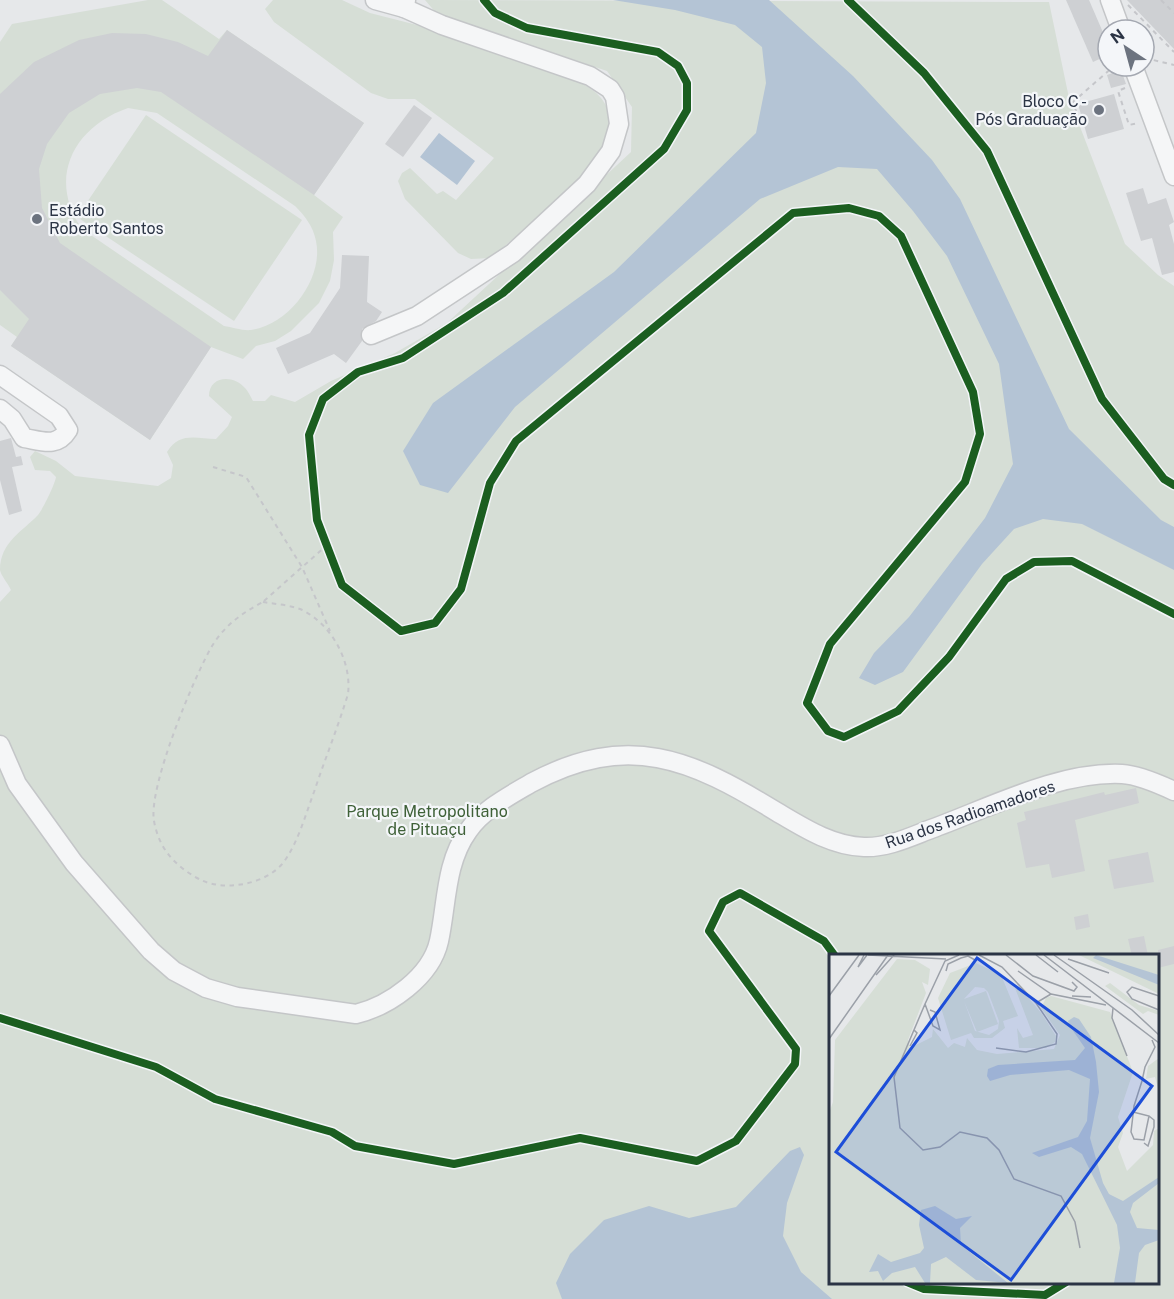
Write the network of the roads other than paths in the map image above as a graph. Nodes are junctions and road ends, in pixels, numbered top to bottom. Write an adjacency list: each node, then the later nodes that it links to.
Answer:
1 (375, 0): 3 (lane)
2 (1110, 0): 4 (lane)
3 (405, 4): 7 (lane)
4 (1116, 18)
5 (1138, 78): 6 (lane)
6 (1174, 175)
7 (371, 335)
8 (0, 375): 9 (lane)
9 (0, 409)
10 (0, 744): 11 (lane, Rua dos Radioamadores)
11 (1174, 791)

